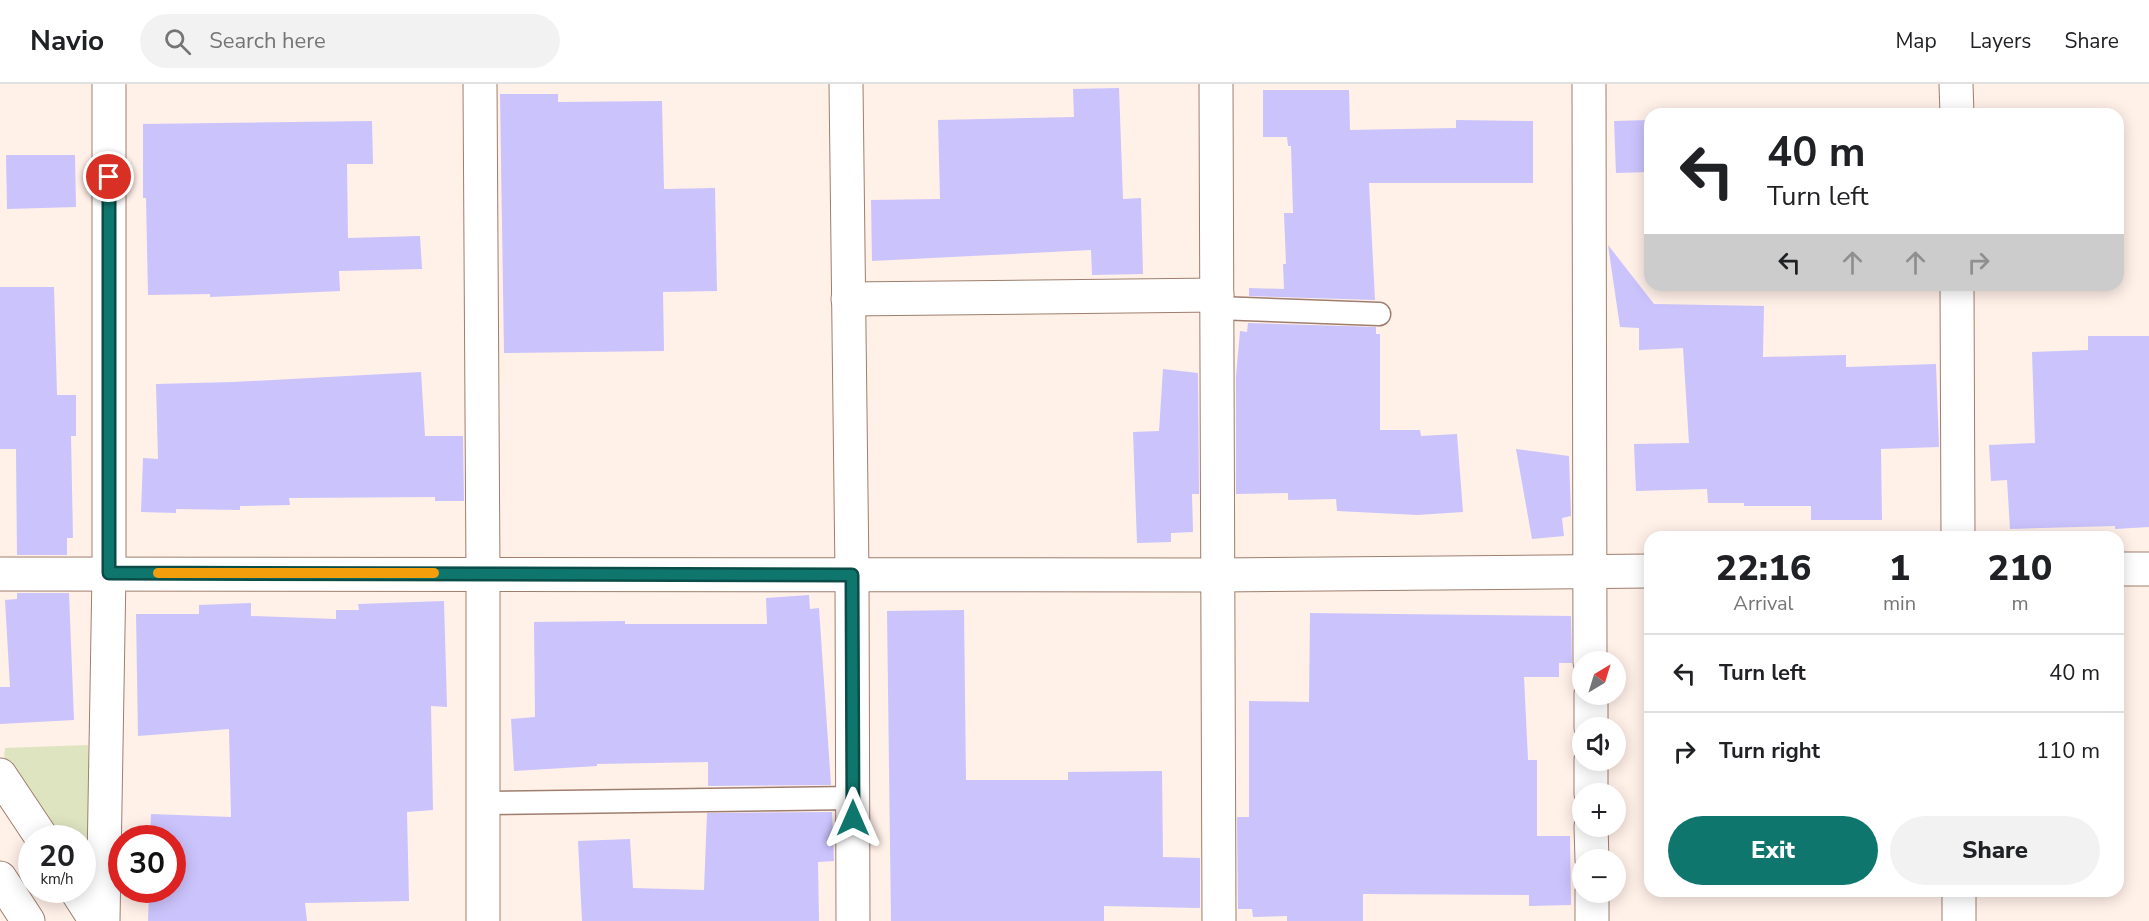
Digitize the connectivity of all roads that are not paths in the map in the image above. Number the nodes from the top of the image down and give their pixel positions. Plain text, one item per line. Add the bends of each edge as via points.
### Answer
1 (109, 84) edge
2 (480, 84) edge
3 (846, 84) edge
4 (1216, 84) edge
5 (1589, 84) edge
6 (1956, 84) edge
7 (1957, 108) edge
8 (1957, 291) edge
9 (848, 299) junction
10 (1217, 302) junction
11 (1379, 314) dead end
12 (1958, 531) edge
13 (2124, 569) edge
14 (2149, 569) edge
15 (1590, 572) junction
16 (1644, 572) edge
17 (109, 573) junction
18 (483, 573) junction
19 (0, 574) edge
20 (852, 575) junction
21 (1218, 575) junction
22 (1590, 651) edge
23 (0, 775) edge
24 (853, 798) junction
25 (483, 803) junction
26 (33, 825) edge
27 (0, 878) edge
28 (1959, 897) edge
29 (84, 903) edge
30 (1592, 903) edge
31 (28, 921) edge
32 (96, 921) edge
33 (103, 921) edge
34 (483, 921) edge
35 (853, 921) edge
36 (1220, 921) edge
37 (1592, 921) edge
38 (1959, 921) edge

1 - 17 street
2 - 18 street
3 - 9 street
4 - 10 street
5 - 15 street
6 - 7 street
8 - 12 street
9 - 10 street
9 - 20 street
10 - 11 lane
10 - 21 street
13 - 14 street
15 - 16 street
15 - 21 street
15 - 22 street
17 - 18 street
17 - 19 street
17 - 33 street
18 - 20 street
18 - 25 street
20 - 21 street
20 - 24 street
21 - 36 street
23 - 26 street
24 - 25 lane
24 - 35 street
25 - 34 street
27 - 31 street
28 - 38 street
29 - 32 street
30 - 37 street

